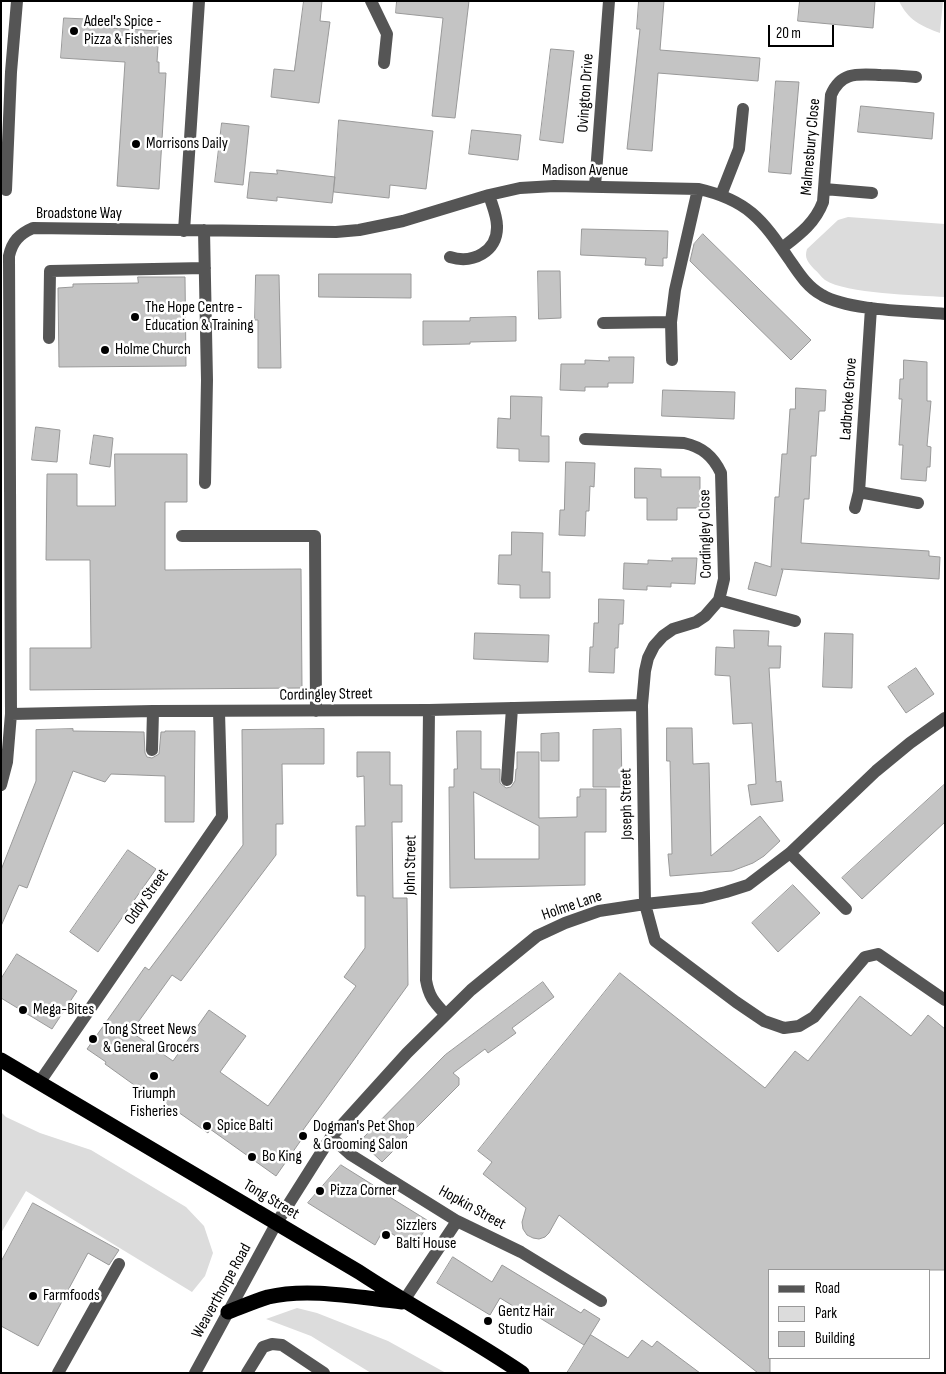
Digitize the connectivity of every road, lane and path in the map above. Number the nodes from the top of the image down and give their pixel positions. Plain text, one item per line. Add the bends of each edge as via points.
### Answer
1 (17, 1) edge
2 (199, 1) edge
3 (371, 1) edge
4 (609, 1) edge
5 (384, 63) dead end
6 (916, 77) dead end
7 (743, 109) dead end
8 (595, 186) junction
9 (698, 189) junction
10 (824, 189) junction
11 (6, 190) dead end
12 (872, 193) dead end
13 (489, 195) junction
14 (721, 195) junction
15 (184, 230) junction
16 (204, 230) junction
17 (782, 248) junction
18 (450, 257) dead end
19 (205, 268) junction
20 (871, 308) junction
21 (945, 314) edge
22 (671, 322) junction
23 (603, 323) dead end
24 (49, 338) dead end
25 (672, 360) dead end
26 (585, 439) dead end
27 (206, 483) dead end
28 (858, 492) junction
29 (918, 503) dead end
30 (855, 508) dead end
31 (182, 536) dead end
32 (719, 600) junction
33 (795, 621) dead end
34 (642, 704) junction
35 (512, 708) junction
36 (430, 710) junction
37 (153, 711) junction
38 (316, 711) junction
39 (220, 712) junction
40 (10, 714) junction
41 (943, 722) edge
42 (152, 750) dead end
43 (4, 761) edge
44 (507, 780) dead end
45 (1, 785) edge
46 (790, 853) junction
47 (645, 904) junction
48 (846, 909) dead end
49 (945, 1000) edge
50 (445, 1014) junction
51 (1, 1060) edge
52 (39, 1083) junction
53 (331, 1137) junction
54 (458, 1220) junction
55 (276, 1224) junction
56 (119, 1264) dead end
57 (403, 1302) junction
58 (601, 1302) dead end
59 (228, 1312) junction
60 (58, 1373) edge
61 (195, 1373) edge
62 (247, 1373) edge
63 (324, 1373) edge
64 (522, 1373) edge

1 - 11 street
2 - 15 street
3 - 5 street via 387,34
4 - 8 street, Ovington Drive
6 - 10 street, Malmesbury Close via 859,74 839,82 831,95
7 - 14 street via 739,149
8 - 9 street, Madison Avenue
8 - 13 street, Madison Avenue via 537,186
9 - 14 street, Madison Avenue
9 - 22 street via 676,282
10 - 12 street
10 - 17 street, Malmesbury Close via 818,215 807,229
13 - 16 street, Madison Avenue via 403,221 359,230
13 - 18 street via 497,226 493,242 475,258
14 - 17 street, Madison Avenue via 760,219
15 - 16 street, Madison Avenue
15 - 40 street, Broadstone Way via 33,228 19,236 11,248
16 - 19 street
17 - 20 street, Madison Avenue via 807,284 821,295 837,302
19 - 24 street via 50,271
19 - 27 street
20 - 21 street, Madison Avenue
20 - 28 street, Ladbroke Grove
22 - 23 street
22 - 25 street
26 - 32 street, Cordingley Close via 684,443 702,449 717,464 721,473 724,579
28 - 29 street
28 - 30 street, Ladbroke Grove
31 - 38 street via 315,536
32 - 33 street
32 - 34 street, Cordingley Close via 705,616 662,636 654,646 645,671
34 - 35 street, Cordingley Street
34 - 47 street, Joseph Street
35 - 36 street, Cordingley Street
35 - 44 street
36 - 38 street, Cordingley Street
36 - 50 street, John Street via 426,980 433,1001
37 - 39 street, Cordingley Street
37 - 40 street, Cordingley Street
37 - 42 street
38 - 39 street, Cordingley Street
39 - 52 street, Oddy Street via 222,817
40 - 43 street, Broadstone Way
41 - 46 street, Holme Lane via 910,743 876,771
43 - 45 street, Broadstone Way
46 - 47 street, Holme Lane via 748,885 702,898
46 - 48 street
47 - 49 street, Joseph Street via 655,940 736,1002 764,1021 784,1028 799,1026 814,1017 865,957 878,954
47 - 50 street, Holme Lane via 598,912 537,936
50 - 53 street, Holme Lane
51 - 52 highway, Tong Street
52 - 55 highway, Tong Street
53 - 54 street, Hopkin Street via 351,1155
53 - 55 street, Holme Lane
54 - 57 street
54 - 58 street, Hopkin Street via 521,1252
55 - 57 highway, Tong Street via 359,1272
55 - 59 street, Weaverthorpe Road
56 - 60 street
57 - 59 highway via 295,1294 269,1297
57 - 64 highway, Tong Street
59 - 61 street, Weaverthorpe Road
62 - 63 street via 260,1350 277,1344

